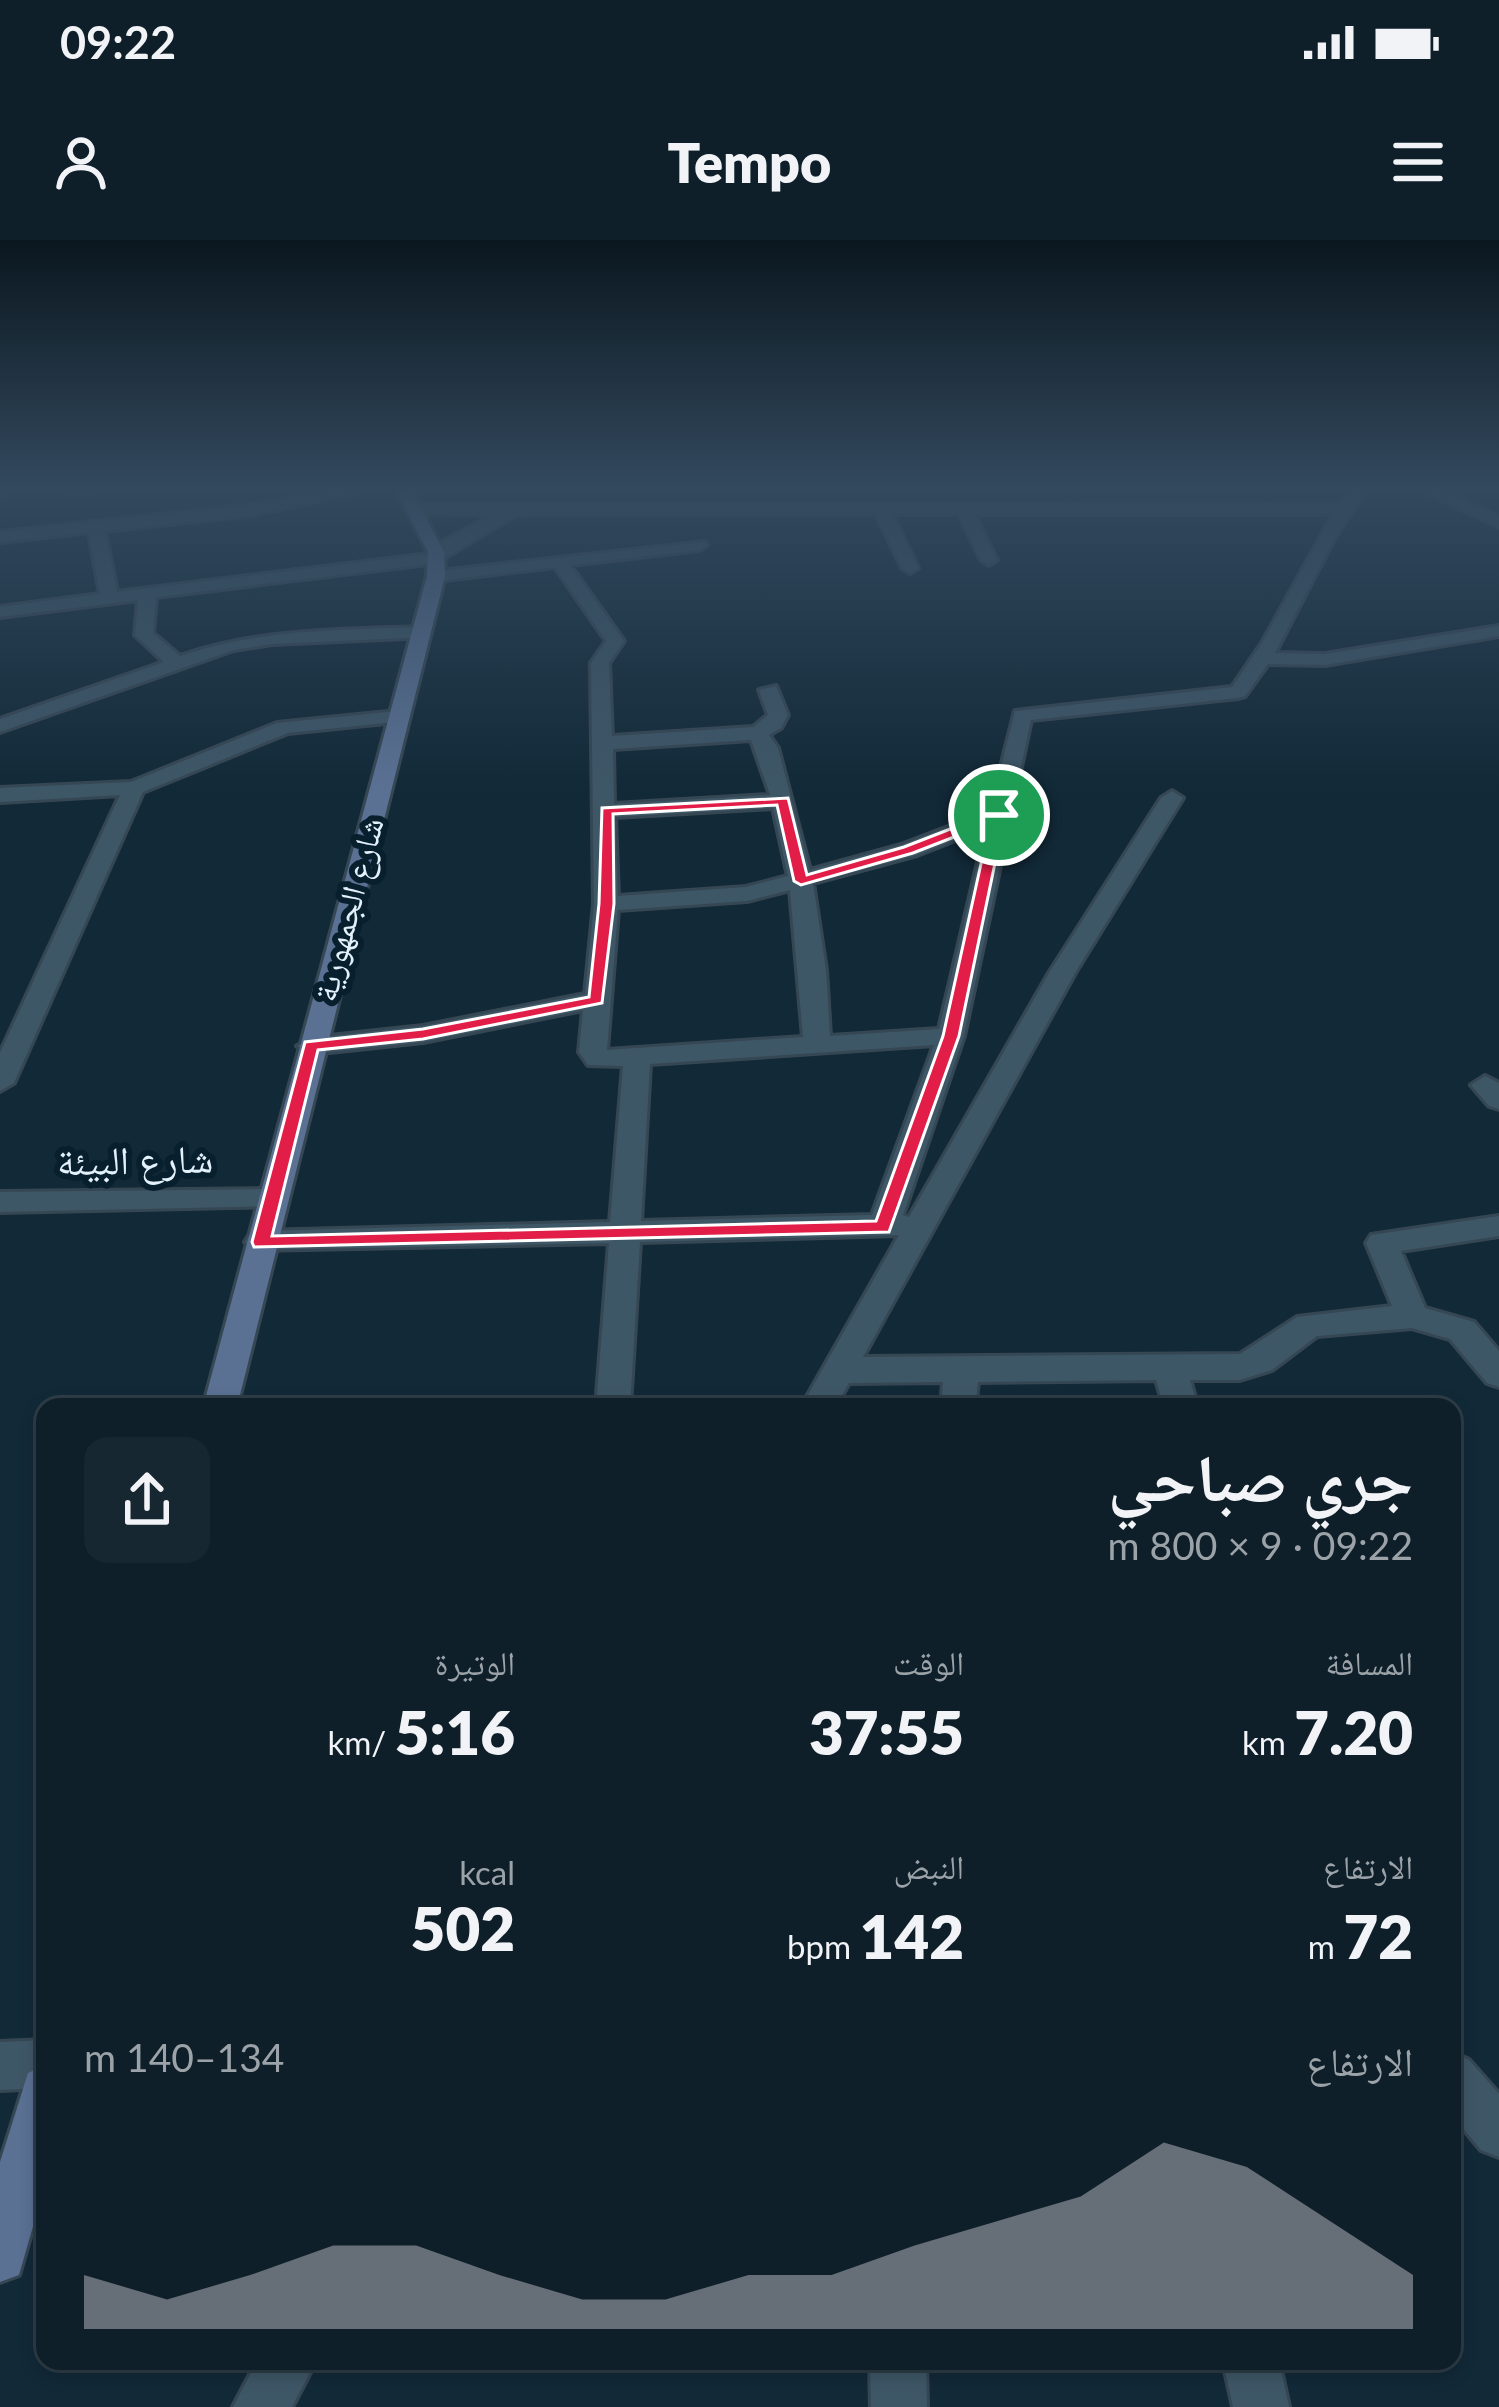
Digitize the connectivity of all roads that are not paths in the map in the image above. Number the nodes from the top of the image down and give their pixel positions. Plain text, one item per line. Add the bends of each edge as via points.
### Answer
1 (108, 588) edge
2 (192, 588) edge
3 (430, 588) edge
4 (578, 588) edge
5 (1298, 588) edge
6 (147, 596) junction
7 (110, 600) junction
8 (0, 612) edge
9 (1499, 631) edge
10 (421, 633) junction
11 (1266, 658) junction
12 (177, 663) junction
13 (769, 690) dead end
14 (398, 717) junction
15 (0, 726) edge
16 (757, 733) junction
17 (603, 742) junction
18 (134, 788) junction
19 (0, 796) edge
20 (1172, 798) dead end
21 (783, 801) junction
22 (607, 811) junction
23 (999, 815) junction
24 (801, 881) junction
25 (607, 904) junction
26 (596, 1000) junction
27 (951, 1036) junction
28 (311, 1046) junction
29 (817, 1046) junction
30 (637, 1060) junction
31 (0, 1083) edge
32 (0, 1202) edge
33 (266, 1220) junction
34 (922, 1221) junction
35 (0, 1222) edge
36 (1499, 1226) edge
37 (883, 1227) junction
38 (623, 1234) junction
39 (1412, 1316) junction
40 (1168, 1365) junction
41 (962, 1368) junction
42 (838, 1370) junction
43 (1499, 1374) edge
44 (222, 1398) edge
45 (614, 1398) edge
46 (823, 1398) edge
47 (959, 1398) edge
48 (1178, 1398) edge
49 (36, 2064) edge
50 (0, 2066) edge
51 (1461, 2088) edge
52 (36, 2123) edge
53 (1499, 2132) edge
54 (0, 2256) edge
55 (283, 2370) edge
56 (898, 2370) edge
57 (1253, 2370) edge
58 (261, 2407) edge
59 (899, 2407) edge
60 (1261, 2407) edge

1 - 7 street
2 - 6 street
3 - 10 main road, شارع الجمهورية
4 - 17 street via 615,641 600,663
5 - 11 street
6 - 7 street
6 - 12 street via 146,639
7 - 8 street
9 - 11 street via 1387,652
10 - 12 street via 251,640
10 - 14 main road, شارع الجمهورية
11 - 23 street via 1235,694 1025,712
12 - 15 street
13 - 16 street via 778,715
14 - 18 street via 284,728
14 - 28 main road, شارع الجمهورية
16 - 17 street
16 - 21 street
17 - 22 street
18 - 19 street
18 - 31 street
20 - 34 street
21 - 22 street
21 - 24 street
22 - 25 street
23 - 24 street
23 - 27 street
24 - 25 street via 747,894
24 - 29 street via 818,976
25 - 26 street
26 - 28 street
26 - 30 street via 593,1052
27 - 29 street
27 - 37 street
28 - 33 main road, شارع الجمهورية
29 - 30 street
30 - 38 street
32 - 33 street, شارع البيئة
33 - 35 street, شارع البيئة
33 - 38 street
33 - 44 main road, شارع الجمهورية
34 - 37 street
34 - 42 street
36 - 39 street via 1382,1244
37 - 38 street
38 - 45 street
39 - 40 street via 1309,1325 1251,1365
39 - 43 street via 1462,1330
40 - 41 street
40 - 48 street
41 - 42 street
41 - 47 street
42 - 46 street
49 - 50 street
51 - 53 street
52 - 54 main road
55 - 58 street
56 - 59 street
57 - 60 street

